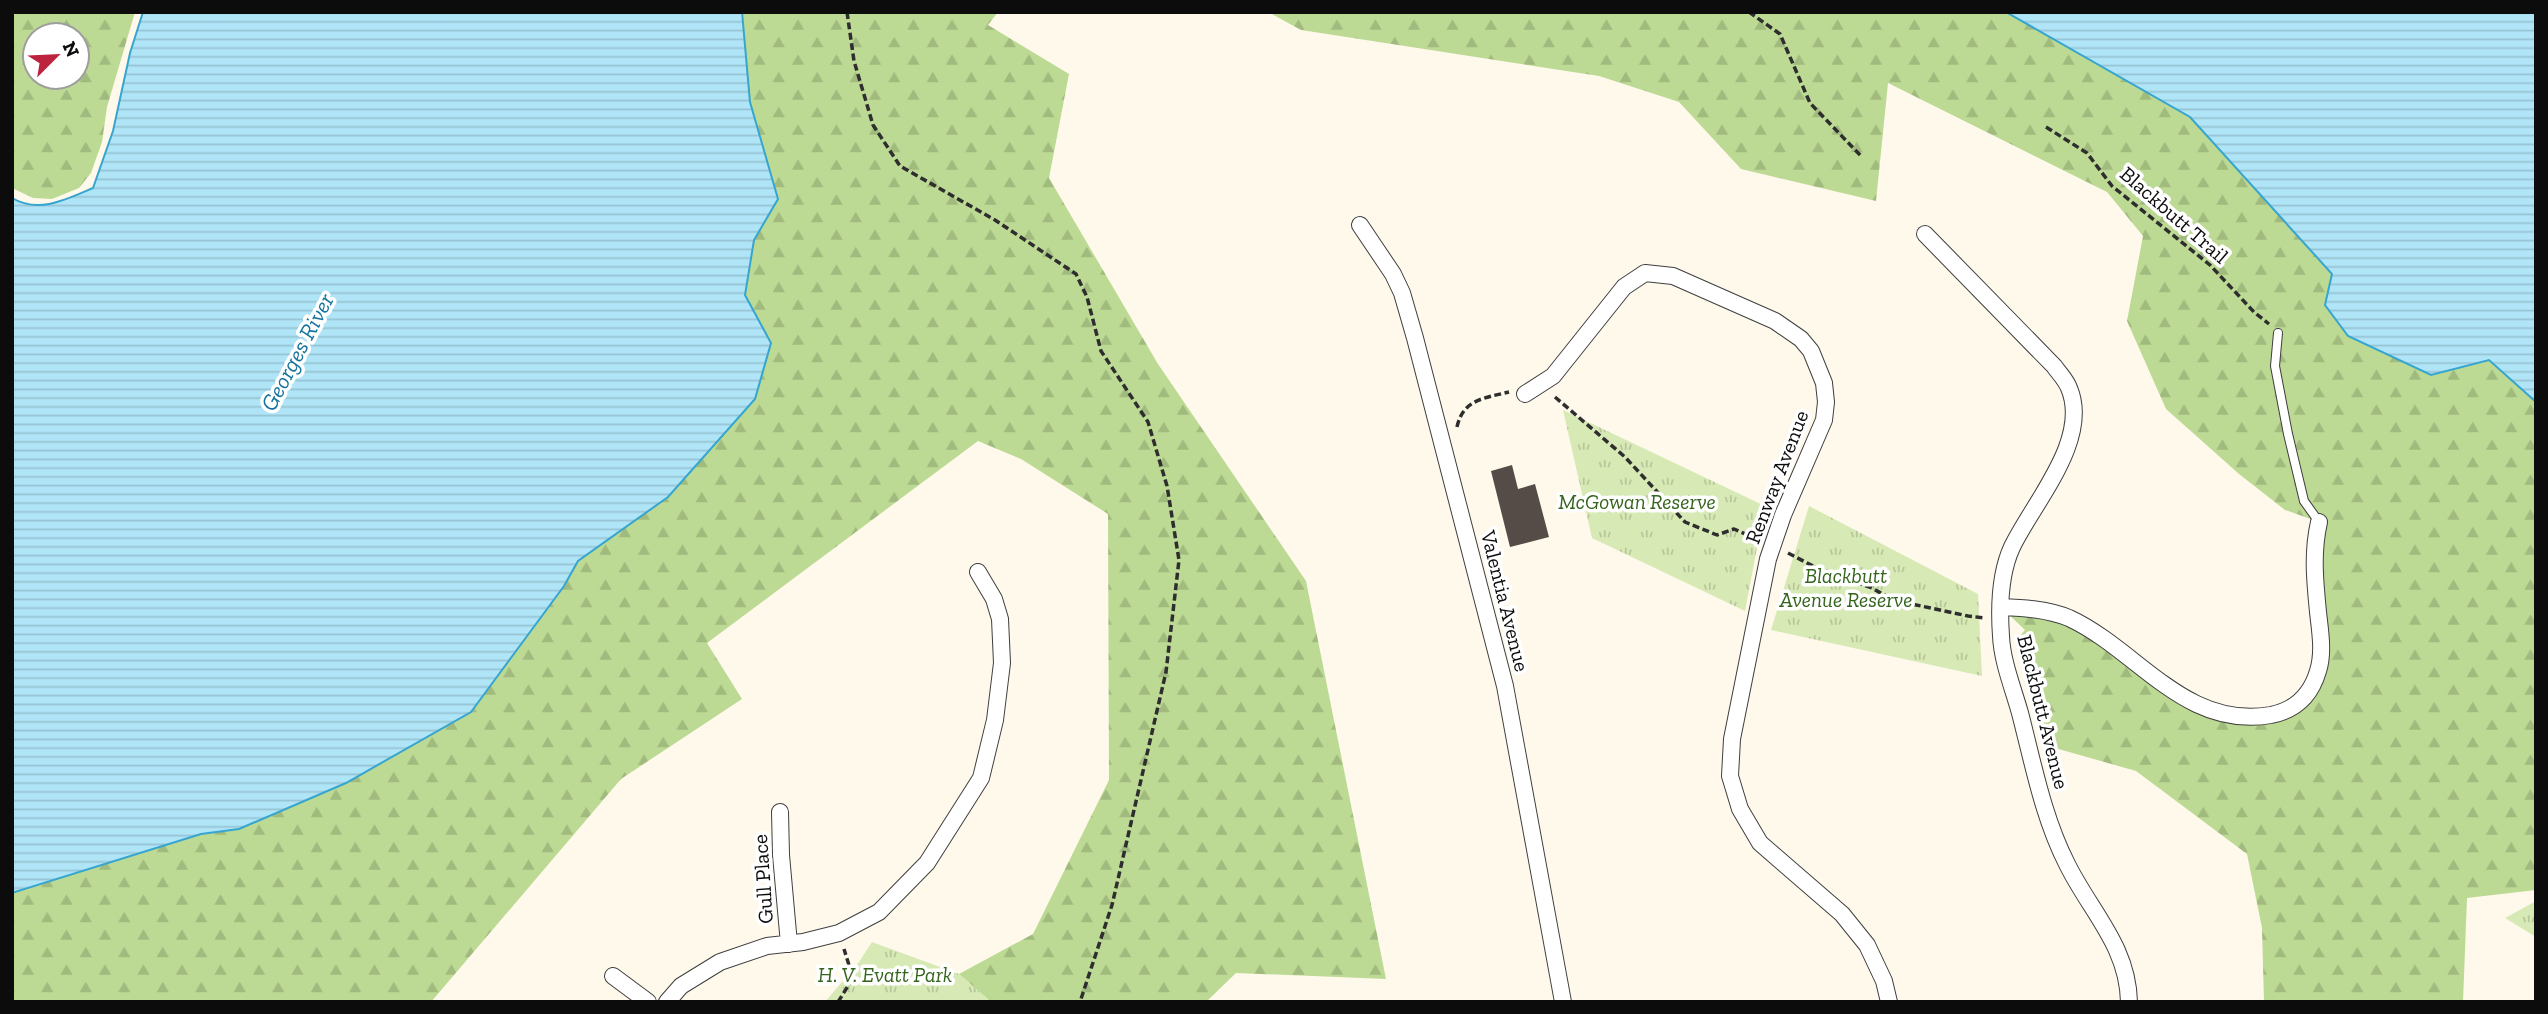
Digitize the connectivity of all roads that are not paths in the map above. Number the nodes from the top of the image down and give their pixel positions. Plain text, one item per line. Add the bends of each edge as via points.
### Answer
1 (1360, 225) dead end
2 (1925, 234) dead end
3 (2278, 332) road end
4 (1525, 394) road end
5 (2319, 522) joint
6 (978, 572) dead end
7 (2001, 614) junction
8 (780, 812) dead end
9 (789, 944) junction
10 (612, 976) dead end
11 (648, 1002) edge
12 (667, 1002) edge
13 (1563, 1002) edge
14 (1889, 1002) edge
15 (2129, 1002) edge

1 - 13 street, Valentia Avenue via 1402,293 1422,364 1505,687
2 - 7 street, Blackbutt Avenue via 2054,366 2073,401 2064,456 2013,546 2004,574
3 - 5 lane via 2275,366 2288,434 2304,501
4 - 14 street, Renway Avenue via 1553,376 1624,287 1645,274 1673,276 1788,328 1819,366 1826,402 1824,420 1783,515 1762,585 1730,759 1734,792 1749,827 1760,843 1855,928 1876,962
5 - 7 street via 2314,558 2321,635 2319,669 2307,695 2277,713 2230,715 2198,706 2070,619 2037,609
6 - 9 street via 1000,619 1002,663 981,778 927,863 879,912 839,933
7 - 15 street, Blackbutt Avenue via 2005,658 2051,828 2076,880 2112,935 2124,965
8 - 9 street, Gull Place
9 - 12 street via 767,946 720,962 681,986
10 - 11 street

